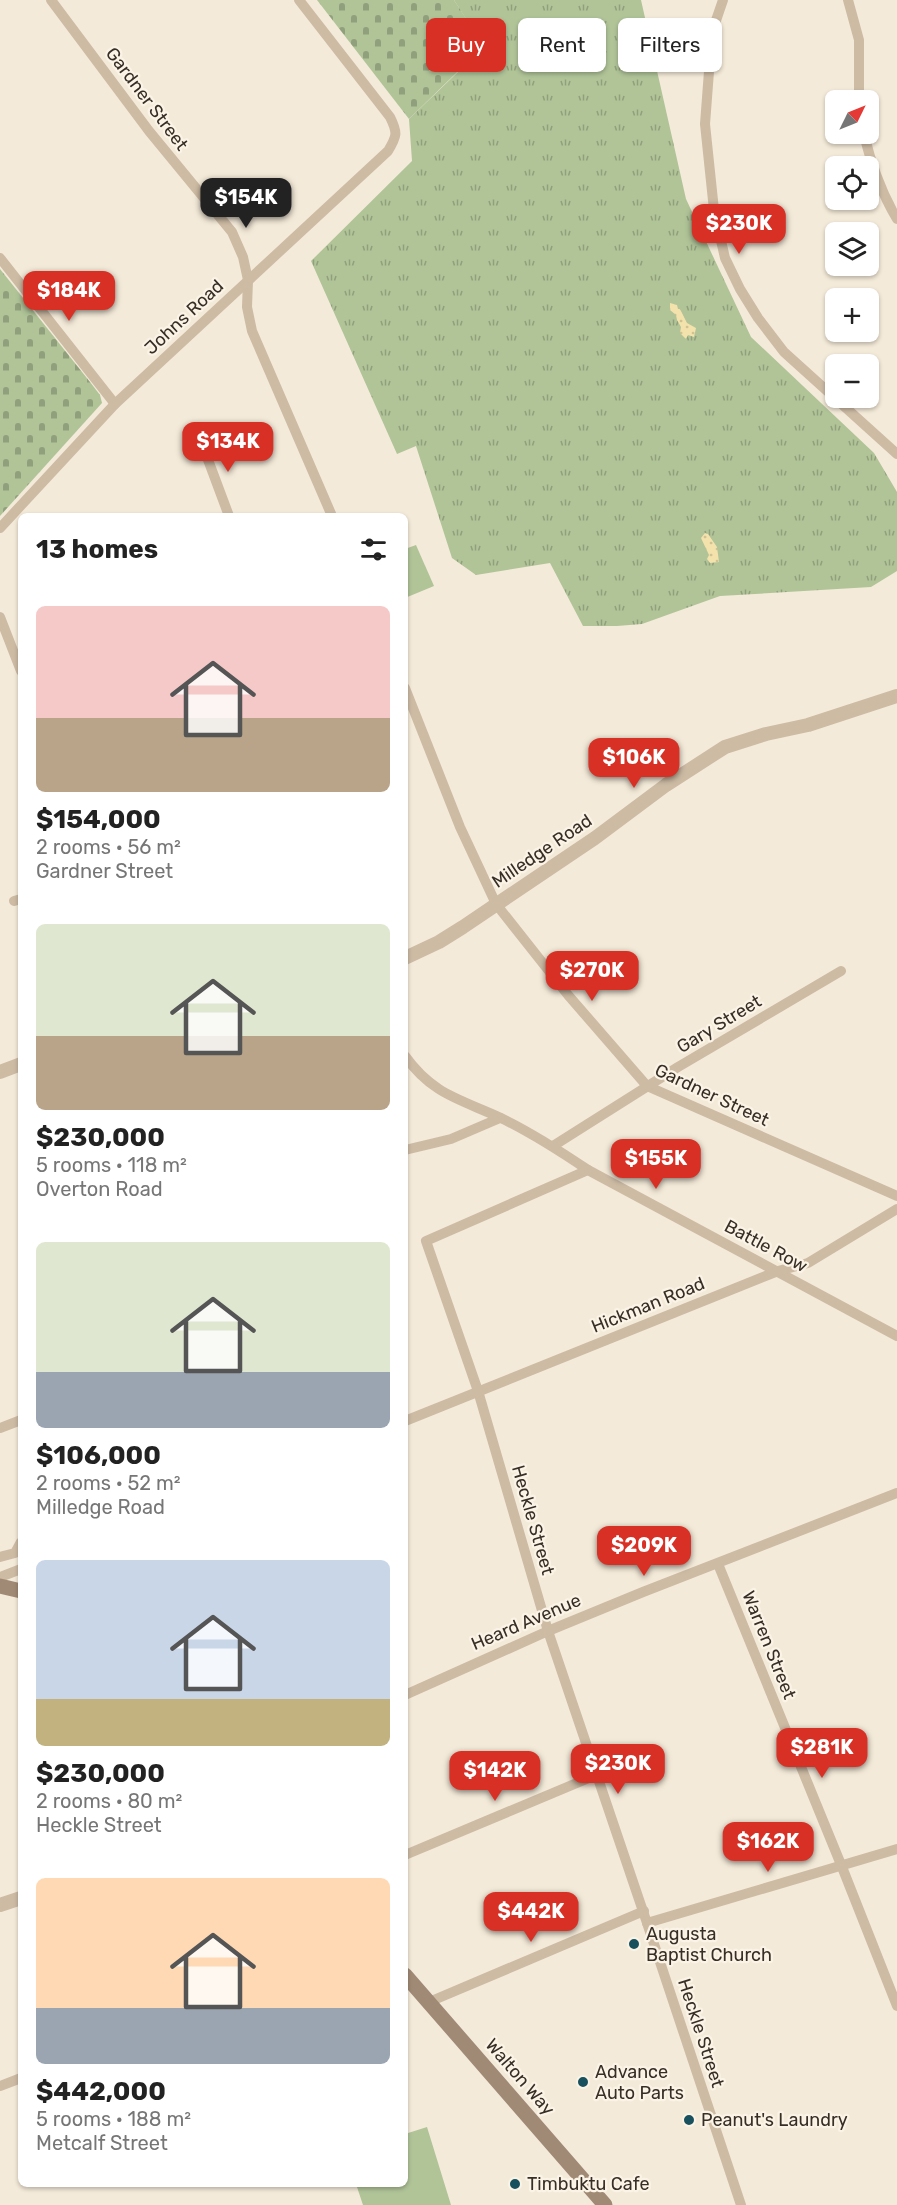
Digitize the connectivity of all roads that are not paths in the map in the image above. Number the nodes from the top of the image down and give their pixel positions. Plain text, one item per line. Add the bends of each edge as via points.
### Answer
1 (51, 0) edge
2 (299, 0) edge
3 (723, 0) edge
4 (848, 0) edge
5 (859, 90) edge
6 (866, 144) edge
7 (897, 219) edge
8 (0, 258) edge
9 (248, 280) junction
10 (115, 404) junction
11 (201, 441) dead end
12 (897, 454) edge
13 (228, 513) edge
14 (331, 513) edge
15 (0, 528) edge
16 (0, 617) edge
17 (18, 663) edge
18 (408, 696) edge
19 (897, 696) edge
20 (496, 904) junction
21 (408, 957) edge
22 (841, 971) dead end
23 (408, 1060) edge
24 (18, 1065) edge
25 (0, 1072) edge
26 (647, 1086) junction
27 (500, 1118) junction
28 (553, 1146) junction
29 (408, 1149) edge
30 (588, 1170) junction
31 (897, 1196) edge
32 (897, 1209) edge
33 (778, 1271) junction
34 (897, 1336) edge
35 (478, 1391) junction
36 (408, 1420) edge
37 (18, 1421) edge
38 (0, 1428) edge
39 (897, 1493) edge
40 (18, 1548) edge
41 (3, 1557) edge
42 (718, 1564) junction
43 (18, 1571) edge
44 (2, 1579) edge
45 (18, 1589) edge
46 (548, 1631) junction
47 (408, 1694) edge
48 (596, 1775) junction
49 (897, 1849) edge
50 (408, 1854) edge
51 (842, 1867) junction
52 (18, 1899) edge
53 (0, 1905) edge
54 (644, 1911) junction
55 (647, 1923) junction
56 (408, 1978) edge
57 (429, 2002) junction
58 (897, 2006) edge
59 (18, 2080) edge
60 (0, 2086) edge
61 (605, 2205) edge
62 (741, 2205) edge

1 - 9 street, Gardner Street via 149,131 232,232
2 - 9 street, Johns Road via 390,117 396,137 388,151
3 - 12 street via 712,32 705,124 714,210 725,258 746,298 784,352
4 - 5 street via 859,40
6 - 7 street via 883,196
8 - 10 street
9 - 10 street, Johns Road
9 - 14 street, Gardner Street via 247,307 252,331
10 - 15 street, Johns Road
11 - 13 street
16 - 17 street
18 - 20 street, Gardner Street via 456,817
19 - 20 street, Milledge Road via 725,747
20 - 21 street, Milledge Road via 439,942
20 - 26 street, Gardner Street
22 - 26 street, Gary Street
23 - 27 street, Battle Row via 416,1072 445,1094
24 - 25 street
26 - 28 street, Gary Street
26 - 31 street, Gardner Street
27 - 28 street, Battle Row
27 - 29 street via 451,1138
28 - 30 street, Battle Row
30 - 33 street, Battle Row
30 - 35 street via 426,1241
32 - 33 street, Hickman Road via 808,1263
33 - 34 street, Battle Row
33 - 35 street, Hickman Road
35 - 36 street, Hickman Road
35 - 46 street, Heckle Street
37 - 38 street
39 - 42 street, Heard Avenue
40 - 41 street via 15,1553
41 - 44 street
42 - 46 street, Heard Avenue
42 - 51 street, Warren Street
43 - 44 street
44 - 45 main road
46 - 47 street, Heard Avenue
46 - 48 street, Heckle Street
48 - 50 street
48 - 54 street, Heckle Street
49 - 51 street
51 - 55 street
51 - 58 street, Warren Street
52 - 53 street
54 - 55 street, Heckle Street
54 - 57 street
55 - 62 street, Heckle Street
56 - 57 main road, Walton Way
57 - 61 main road, Walton Way
59 - 60 street

